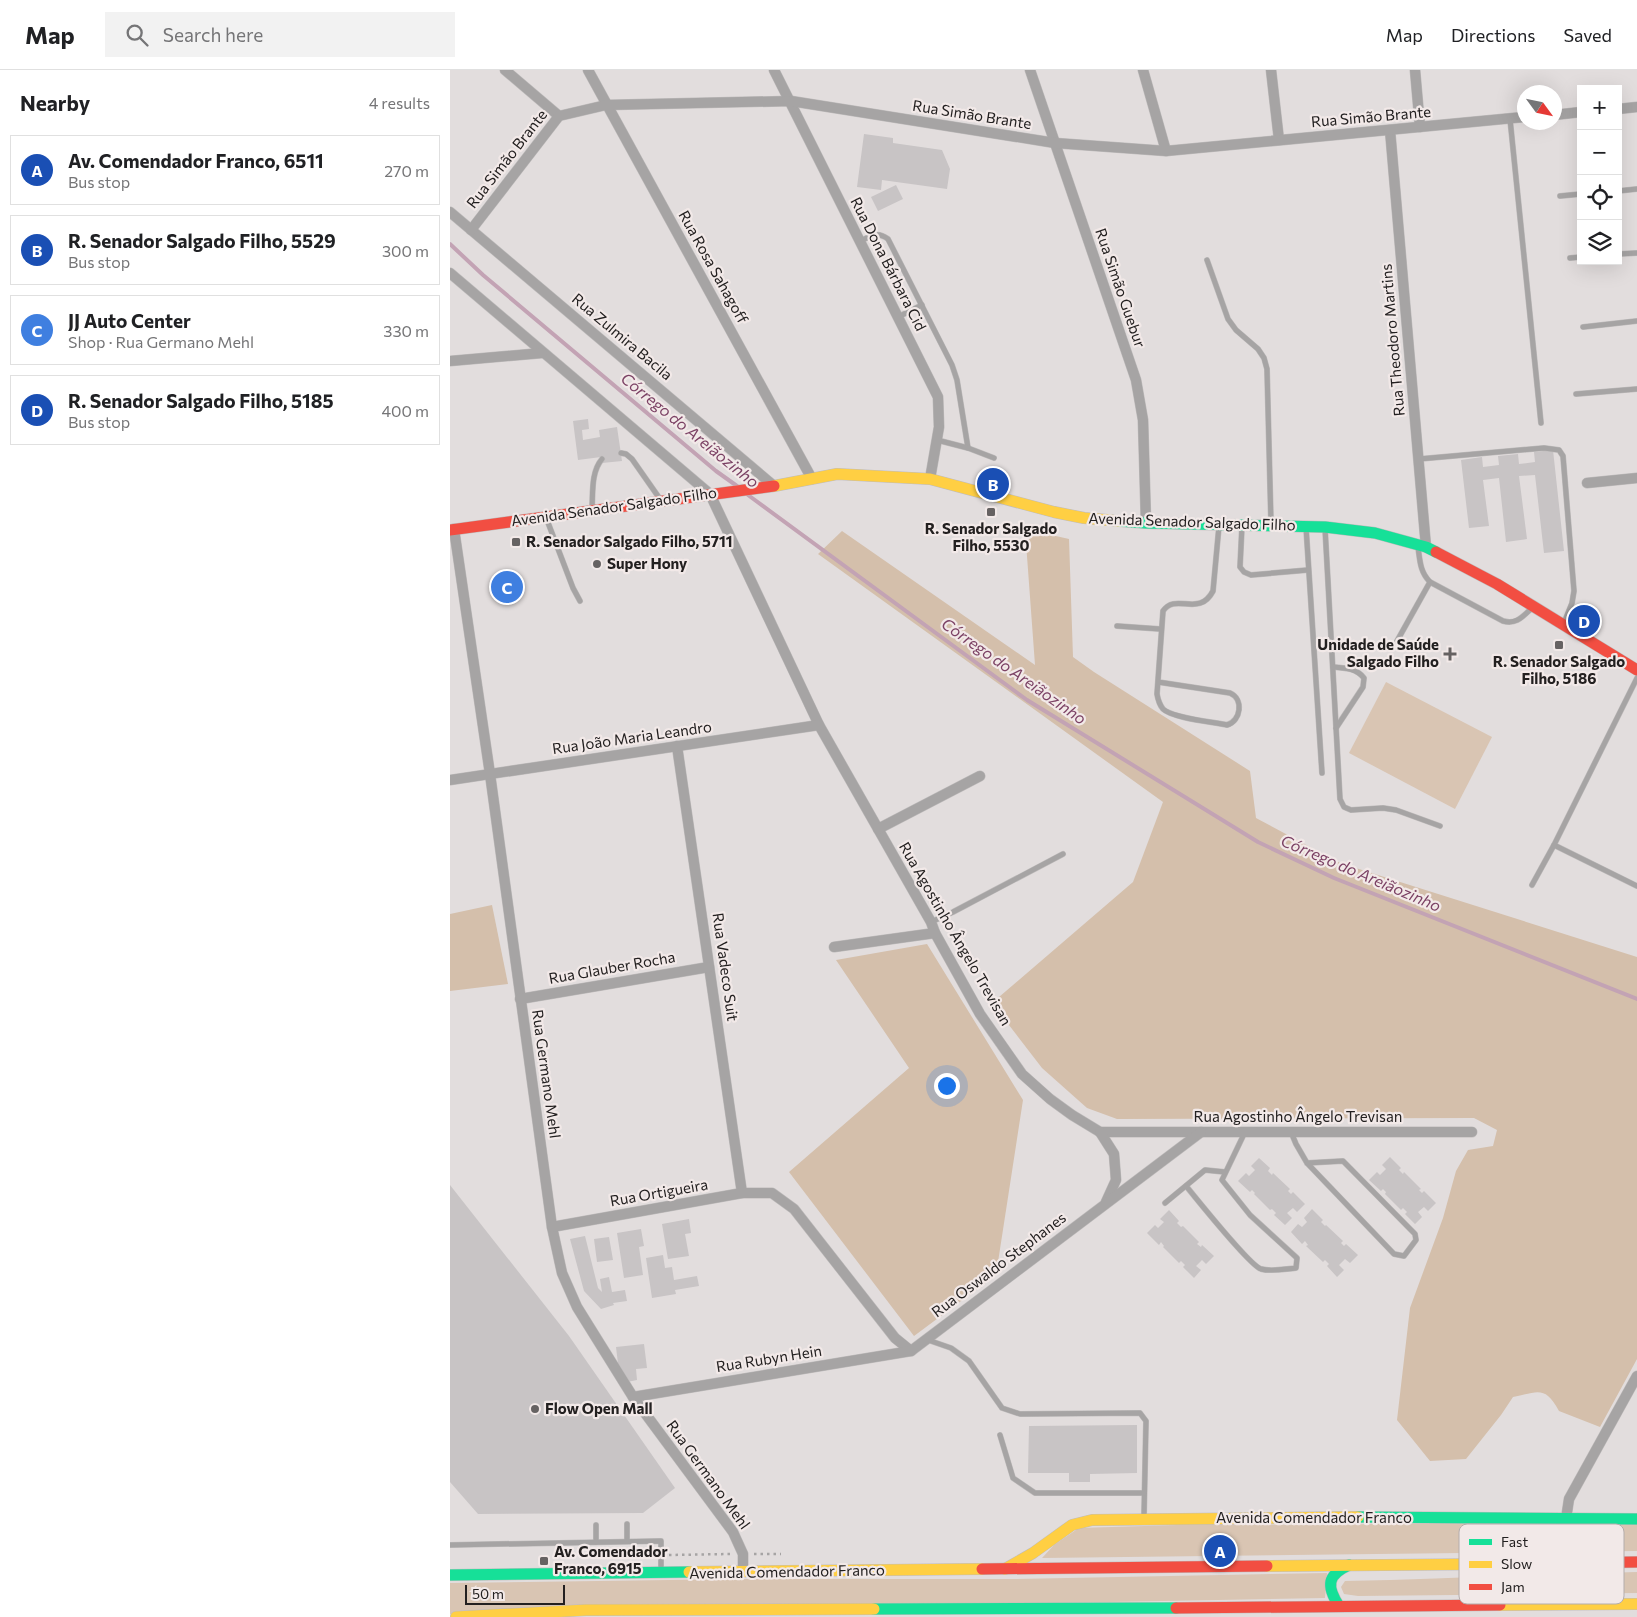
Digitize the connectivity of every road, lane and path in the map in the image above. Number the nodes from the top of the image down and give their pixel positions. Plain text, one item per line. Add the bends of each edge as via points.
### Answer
1 (505, 70) edge
2 (588, 70) edge
3 (774, 70) edge
4 (1030, 70) edge
5 (1143, 70) edge
6 (1271, 70) edge
7 (1415, 70) edge
8 (791, 102) junction
9 (606, 105) junction
10 (1637, 107) edge
11 (1622, 109) edge
12 (1577, 112) edge
13 (1562, 114) edge
14 (559, 116) junction
15 (1517, 118) edge
16 (1510, 119) junction
17 (1420, 127) junction
18 (1390, 130) junction
19 (1278, 140) junction
20 (1055, 143) junction
21 (1166, 152) junction
22 (1637, 189) edge
23 (1622, 191) edge
24 (1577, 194) edge
25 (1560, 196) dead end
26 (450, 212) edge
27 (471, 230) junction
28 (860, 241) junction
29 (1637, 252) edge
30 (1622, 254) edge
31 (1570, 258) dead end
32 (1577, 258) edge
33 (1207, 260) dead end
34 (450, 273) edge
35 (922, 305) junction
36 (898, 317) junction
37 (1637, 322) edge
38 (1583, 327) dead end
39 (542, 353) junction
40 (450, 361) edge
41 (1637, 389) edge
42 (1576, 394) dead end
43 (1541, 423) dead end
44 (937, 439) junction
45 (968, 448) junction
46 (621, 453) dead end
47 (994, 458) dead end
48 (602, 459) dead end
49 (1418, 459) junction
50 (1637, 478) edge
51 (812, 479) junction
52 (930, 479) junction
53 (1587, 483) dead end
54 (774, 486) junction
55 (710, 494) junction
56 (662, 501) junction
57 (592, 511) junction
58 (545, 517) junction
59 (1146, 523) junction
60 (1220, 525) junction
61 (1242, 525) junction
62 (1271, 526) junction
63 (1306, 527) junction
64 (1326, 528) junction
65 (452, 530) edge
66 (1422, 546) junction
67 (1308, 570) junction
68 (1430, 582) junction
69 (580, 601) dead end
70 (1534, 607) junction
71 (1564, 625) junction
72 (1117, 626) dead end
73 (1160, 629) junction
74 (1397, 641) dead end
75 (1333, 667) junction
76 (1637, 670) edge
77 (1637, 678) edge
78 (1158, 682) junction
79 (819, 725) junction
80 (1336, 728) junction
81 (677, 746) junction
82 (1322, 773) dead end
83 (490, 774) junction
84 (980, 776) dead end
85 (450, 780) edge
86 (1440, 826) dead end
87 (878, 829) junction
88 (1554, 845) junction
89 (1063, 854) dead end
90 (1532, 885) dead end
91 (1637, 886) edge
92 (931, 922) junction
93 (935, 933) junction
94 (834, 947) dead end
95 (709, 967) junction
96 (520, 999) junction
97 (1100, 1132) junction
98 (1201, 1132) junction
99 (1245, 1132) junction
100 (1291, 1132) junction
101 (1472, 1132) dead end
102 (1307, 1163) junction
103 (1225, 1172) junction
104 (1186, 1186) junction
105 (742, 1193) junction
106 (1106, 1203) junction
107 (1165, 1203) dead end
108 (552, 1227) junction
109 (927, 1339) junction
110 (911, 1351) junction
111 (1637, 1376) edge
112 (632, 1397) junction
113 (1000, 1435) dead end
114 (1144, 1494) junction
115 (1220, 1518) junction
116 (1566, 1519) junction
117 (1637, 1519) edge
118 (1144, 1520) junction
119 (628, 1524) dead end
120 (596, 1525) dead end
121 (627, 1541) junction
122 (596, 1542) junction
123 (450, 1545) edge
124 (1220, 1551) dead end
125 (1624, 1562) edge
126 (1637, 1562) edge
127 (1459, 1564) edge
128 (1349, 1566) junction
129 (1005, 1569) junction
130 (744, 1572) junction
131 (660, 1573) junction
132 (450, 1575) edge
133 (1637, 1604) edge
134 (1340, 1606) junction
135 (456, 1617) edge
136 (465, 1617) edge

1 - 14 street
2 - 9 street, Rua Rosa Sahagoff
3 - 8 street, Rua Dona Bárbara Cid
4 - 20 street, Rua Simão Guebur
5 - 21 street
6 - 19 street
7 - 17 street
8 - 9 street, Rua Simão Brante
8 - 20 street, Rua Simão Brante
8 - 28 street, Rua Dona Bárbara Cid
9 - 14 street, Rua Simão Brante
9 - 51 street, Rua Rosa Sahagoff
10 - 11 street
12 - 13 street
14 - 27 street, Rua Simão Brante
15 - 16 street, Rua Simão Brante
16 - 17 street, Rua Simão Brante
16 - 43 lane
17 - 18 street, Rua Simão Brante
18 - 19 street, Rua Simão Brante
18 - 49 street, Rua Theodoro Martins
19 - 21 street, Rua Simão Brante
20 - 21 street, Rua Simão Brante
20 - 59 street, Rua Simão Guebur via 1136,380 1143,420
22 - 23 lane
24 - 25 lane
26 - 27 street, Rua Zulmira Bacila
27 - 54 street, Rua Zulmira Bacila
28 - 35 lane via 876,234 888,239
28 - 36 street, Rua Dona Bárbara Cid
29 - 30 lane
31 - 32 lane
33 - 62 lane via 1228,319 1258,349 1267,369
34 - 39 street
35 - 36 lane
35 - 45 lane via 957,380
36 - 44 street, Rua Dona Bárbara Cid via 938,397
37 - 38 lane
39 - 40 street
39 - 55 street
41 - 42 lane
44 - 45 lane
44 - 52 street, Rua Dona Bárbara Cid
45 - 47 lane
46 - 56 lane via 632,458
48 - 57 lane via 594,471
49 - 66 street, Rua Theodoro Martins
49 - 71 lane via 1544,448 1559,450 1574,591
50 - 53 street
51 - 52 main road, Avenida Senador Salgado Filho via 837,474
51 - 54 main road, Avenida Senador Salgado Filho
52 - 59 main road, Avenida Senador Salgado Filho via 1054,512
54 - 55 main road, Avenida Senador Salgado Filho
55 - 56 main road, Avenida Senador Salgado Filho
55 - 79 street, Rua Agostinho Ângelo Trevisan
56 - 57 main road, Avenida Senador Salgado Filho
57 - 58 main road, Avenida Senador Salgado Filho
58 - 65 main road, Avenida Senador Salgado Filho
58 - 69 lane
59 - 60 main road, Avenida Senador Salgado Filho
60 - 61 main road, Avenida Senador Salgado Filho
60 - 73 lane via 1213,591 1209,600 1201,604 1166,606 1162,611
61 - 62 main road, Avenida Senador Salgado Filho
61 - 67 lane via 1240,567 1244,572
62 - 63 main road, Avenida Senador Salgado Filho
63 - 64 main road, Avenida Senador Salgado Filho
63 - 67 lane
64 - 66 main road, Avenida Senador Salgado Filho via 1375,533
64 - 75 lane
65 - 83 street, Rua Germano Mehl
66 - 68 lane via 1421,569
66 - 70 main road, Avenida Senador Salgado Filho via 1497,584
67 - 82 lane
68 - 70 lane via 1510,623 1518,621
68 - 74 lane
70 - 71 main road, Avenida Senador Salgado Filho
71 - 76 main road, Avenida Senador Salgado Filho
72 - 73 lane
73 - 78 lane
75 - 80 lane
75 - 80 lane via 1352,669 1364,678 1363,687
77 - 88 lane
78 - 78 lane via 1159,702 1164,710 1178,716 1227,725 1234,723 1238,716 1239,700 1230,693
79 - 81 street, Rua João Maria Leandro
79 - 87 street, Rua Agostinho Ângelo Trevisan
80 - 86 lane via 1340,799 1344,807 1350,810 1396,810
81 - 83 street, Rua João Maria Leandro
81 - 95 street, Rua Vadeco Suit
83 - 85 street, Rua João Maria Leandro
83 - 96 street, Rua Germano Mehl
84 - 87 street
87 - 92 street, Rua Agostinho Ângelo Trevisan
88 - 90 lane
88 - 91 lane
89 - 92 lane
92 - 93 street, Rua Agostinho Ângelo Trevisan
93 - 94 street
93 - 97 street, Rua Agostinho Ângelo Trevisan via 980,1014 1022,1074 1072,1116
95 - 96 street, Rua Glauber Rocha
95 - 105 street, Rua Vadeco Suit
96 - 108 street, Rua Germano Mehl
97 - 98 street, Rua Agostinho Ângelo Trevisan
97 - 106 street, Rua Oswaldo Stephanes via 1114,1154 1116,1180
98 - 99 street, Rua Agostinho Ângelo Trevisan
98 - 106 street, Rua Oswaldo Stephanes
99 - 100 street, Rua Agostinho Ângelo Trevisan
99 - 103 lane
100 - 101 street, Rua Agostinho Ângelo Trevisan
100 - 102 lane
102 - 102 lane via 1394,1254 1404,1256 1416,1240 1415,1234 1343,1161
103 - 104 lane via 1205,1170
103 - 104 lane via 1222,1180 1250,1215 1297,1258 1296,1268 1259,1268
104 - 107 lane
105 - 108 street, Rua Ortigueira
105 - 110 street, Rua Ortigueira via 772,1193 794,1209 895,1338
106 - 109 street, Rua Oswaldo Stephanes
108 - 112 street, Rua Germano Mehl via 562,1273 577,1307
109 - 110 street, Rua Oswaldo Stephanes
109 - 114 lane via 951,1348 969,1361 1002,1408 1020,1414 1140,1413 1146,1421
110 - 112 street, Rua Rubyn Hein
111 - 116 street via 1569,1499
112 - 130 street, Rua Germano Mehl via 733,1532 743,1554
113 - 114 lane via 1013,1478 1035,1493
114 - 118 lane
115 - 116 main road, Avenida Comendador Franco
115 - 118 main road, Avenida Comendador Franco
115 - 124 path
116 - 117 main road, Avenida Comendador Franco
118 - 129 main road, Avenida Comendador Franco via 1092,1520 1072,1525
119 - 121 lane
120 - 122 lane
121 - 122 lane
121 - 131 lane via 661,1541
122 - 123 lane
125 - 126 main road, Avenida Comendador Franco
127 - 128 main road, Avenida Comendador Franco
128 - 129 main road, Avenida Comendador Franco
128 - 134 main road via 1338,1570 1330,1585 1333,1598
129 - 130 main road, Avenida Comendador Franco
130 - 131 main road, Avenida Comendador Franco
131 - 132 main road, Avenida Comendador Franco
133 - 134 main road
134 - 136 main road via 586,1610
135 - 136 main road

